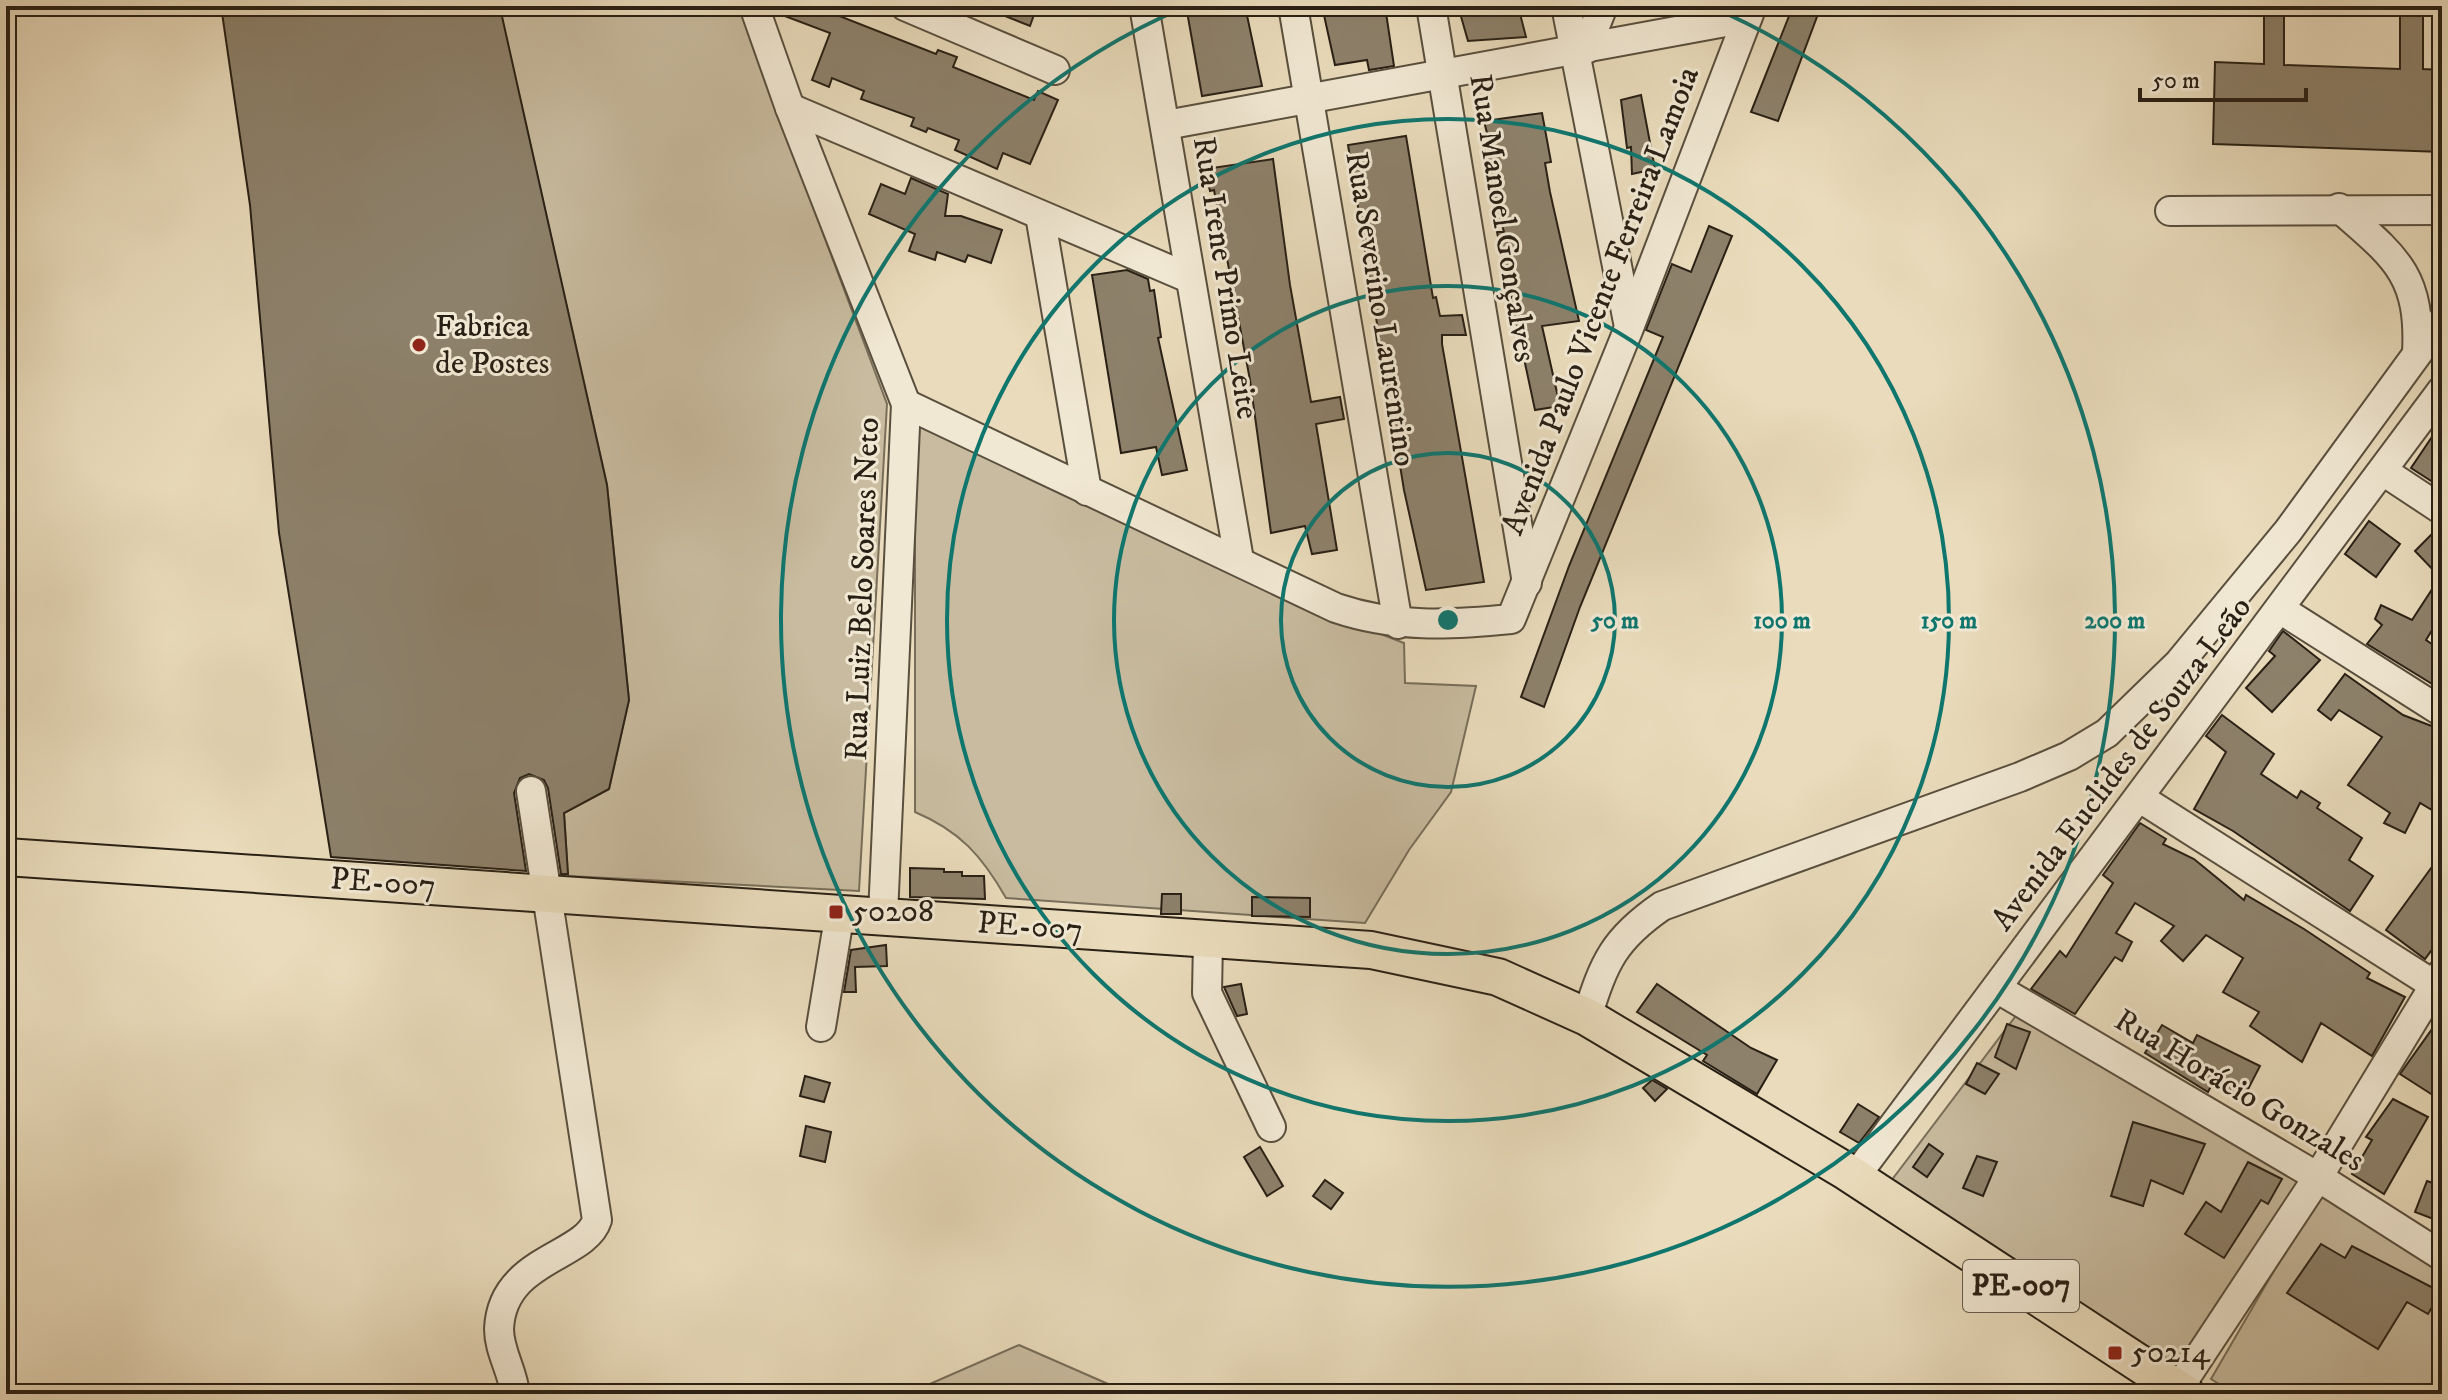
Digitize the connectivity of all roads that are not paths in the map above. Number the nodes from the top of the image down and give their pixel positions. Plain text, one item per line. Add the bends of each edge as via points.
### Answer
1 (754, 6) edge
2 (905, 6) edge
3 (1144, 6) edge
4 (1293, 6) edge
5 (1431, 6) edge
6 (1566, 6) edge
7 (1603, 6) edge
8 (1750, 12) edge
9 (1580, 50) junction
10 (1055, 70) dead end
11 (1444, 76) junction
12 (1311, 99) junction
13 (790, 108) junction
14 (1166, 125) junction
15 (2339, 208) junction
16 (2442, 210) edge
17 (2170, 211) dead end
18 (1040, 215) junction
19 (1189, 278) junction
20 (2442, 320) edge
21 (1629, 328) junction
22 (2417, 353) junction
23 (2442, 390) edge
24 (906, 404) junction
25 (2383, 471) junction
26 (1087, 491) junction
27 (2442, 510) edge
28 (1239, 560) junction
29 (1527, 584) junction
30 (2280, 609) junction
31 (1398, 624) junction
32 (2442, 712) edge
33 (531, 791) dead end
34 (2140, 798) junction
35 (6, 857) edge
36 (546, 895) junction
37 (840, 912) junction
38 (883, 915) junction
39 (1208, 941) junction
40 (2439, 983) edge
41 (1998, 989) junction
42 (1587, 1017) junction
43 (821, 1027) dead end
44 (1271, 1127) dead end
45 (1855, 1177) junction
46 (2318, 1177) junction
47 (2442, 1256) edge
48 (2182, 1392) edge
49 (515, 1394) edge

1 - 13 street, Rua Luiz Belo Soares Neto
2 - 10 street
3 - 14 street, Rua Irene Primo Leite
4 - 12 street, Rua Severino Laurentino
5 - 11 street, Rua Manoel Gonçalves
6 - 9 street
7 - 9 street
8 - 9 street
8 - 21 street, Avenida Paulo Vicente Ferreira Lamoia
9 - 11 street
9 - 21 street
11 - 12 street
11 - 29 street, Rua Manoel Gonçalves
12 - 14 street
12 - 31 street, Rua Severino Laurentino
13 - 18 street
13 - 24 street, Rua Luiz Belo Soares Neto
14 - 19 street, Rua Irene Primo Leite
15 - 16 street
15 - 17 street
15 - 22 street via 2393,258 2408,282 2419,314
18 - 19 street
18 - 26 street
19 - 28 street, Rua Irene Primo Leite
20 - 22 street
21 - 29 street, Avenida Paulo Vicente Ferreira Lamoia
22 - 42 street via 2288,531 2179,663 2107,733 2020,777 1662,906 1619,939 1604,964
23 - 25 street, Avenida Euclides de Souza Leão
24 - 26 street
24 - 38 street, Rua Luiz Belo Soares Neto
25 - 27 street
25 - 30 street, Avenida Euclides de Souza Leão
26 - 28 street
28 - 31 street via 1336,608
29 - 31 street, Avenida Paulo Vicente Ferreira Lamoia via 1511,619
30 - 32 street
30 - 34 street, Avenida Euclides de Souza Leão
33 - 36 street
34 - 40 street
34 - 41 street, Avenida Euclides de Souza Leão
35 - 36 main road, PE-007 / PE-007
36 - 37 main road, PE-007 / PE-007
36 - 49 street via 597,1220 585,1237 530,1271 503,1306 499,1344
37 - 38 main road, PE-007 / PE-007
37 - 43 street
38 - 39 main road, PE-007 / PE-007
39 - 42 main road, PE-007 / PE-007 via 1371,950 1443,963 1498,977
39 - 44 street via 1207,993
40 - 46 street
41 - 45 street, Avenida Euclides de Souza Leão
41 - 46 street, Rua Horácio Gonzales
42 - 45 main road, PE-007 / PE-007
45 - 48 main road, PE-007
46 - 47 street, Rua Horácio Gonzales
46 - 48 street

